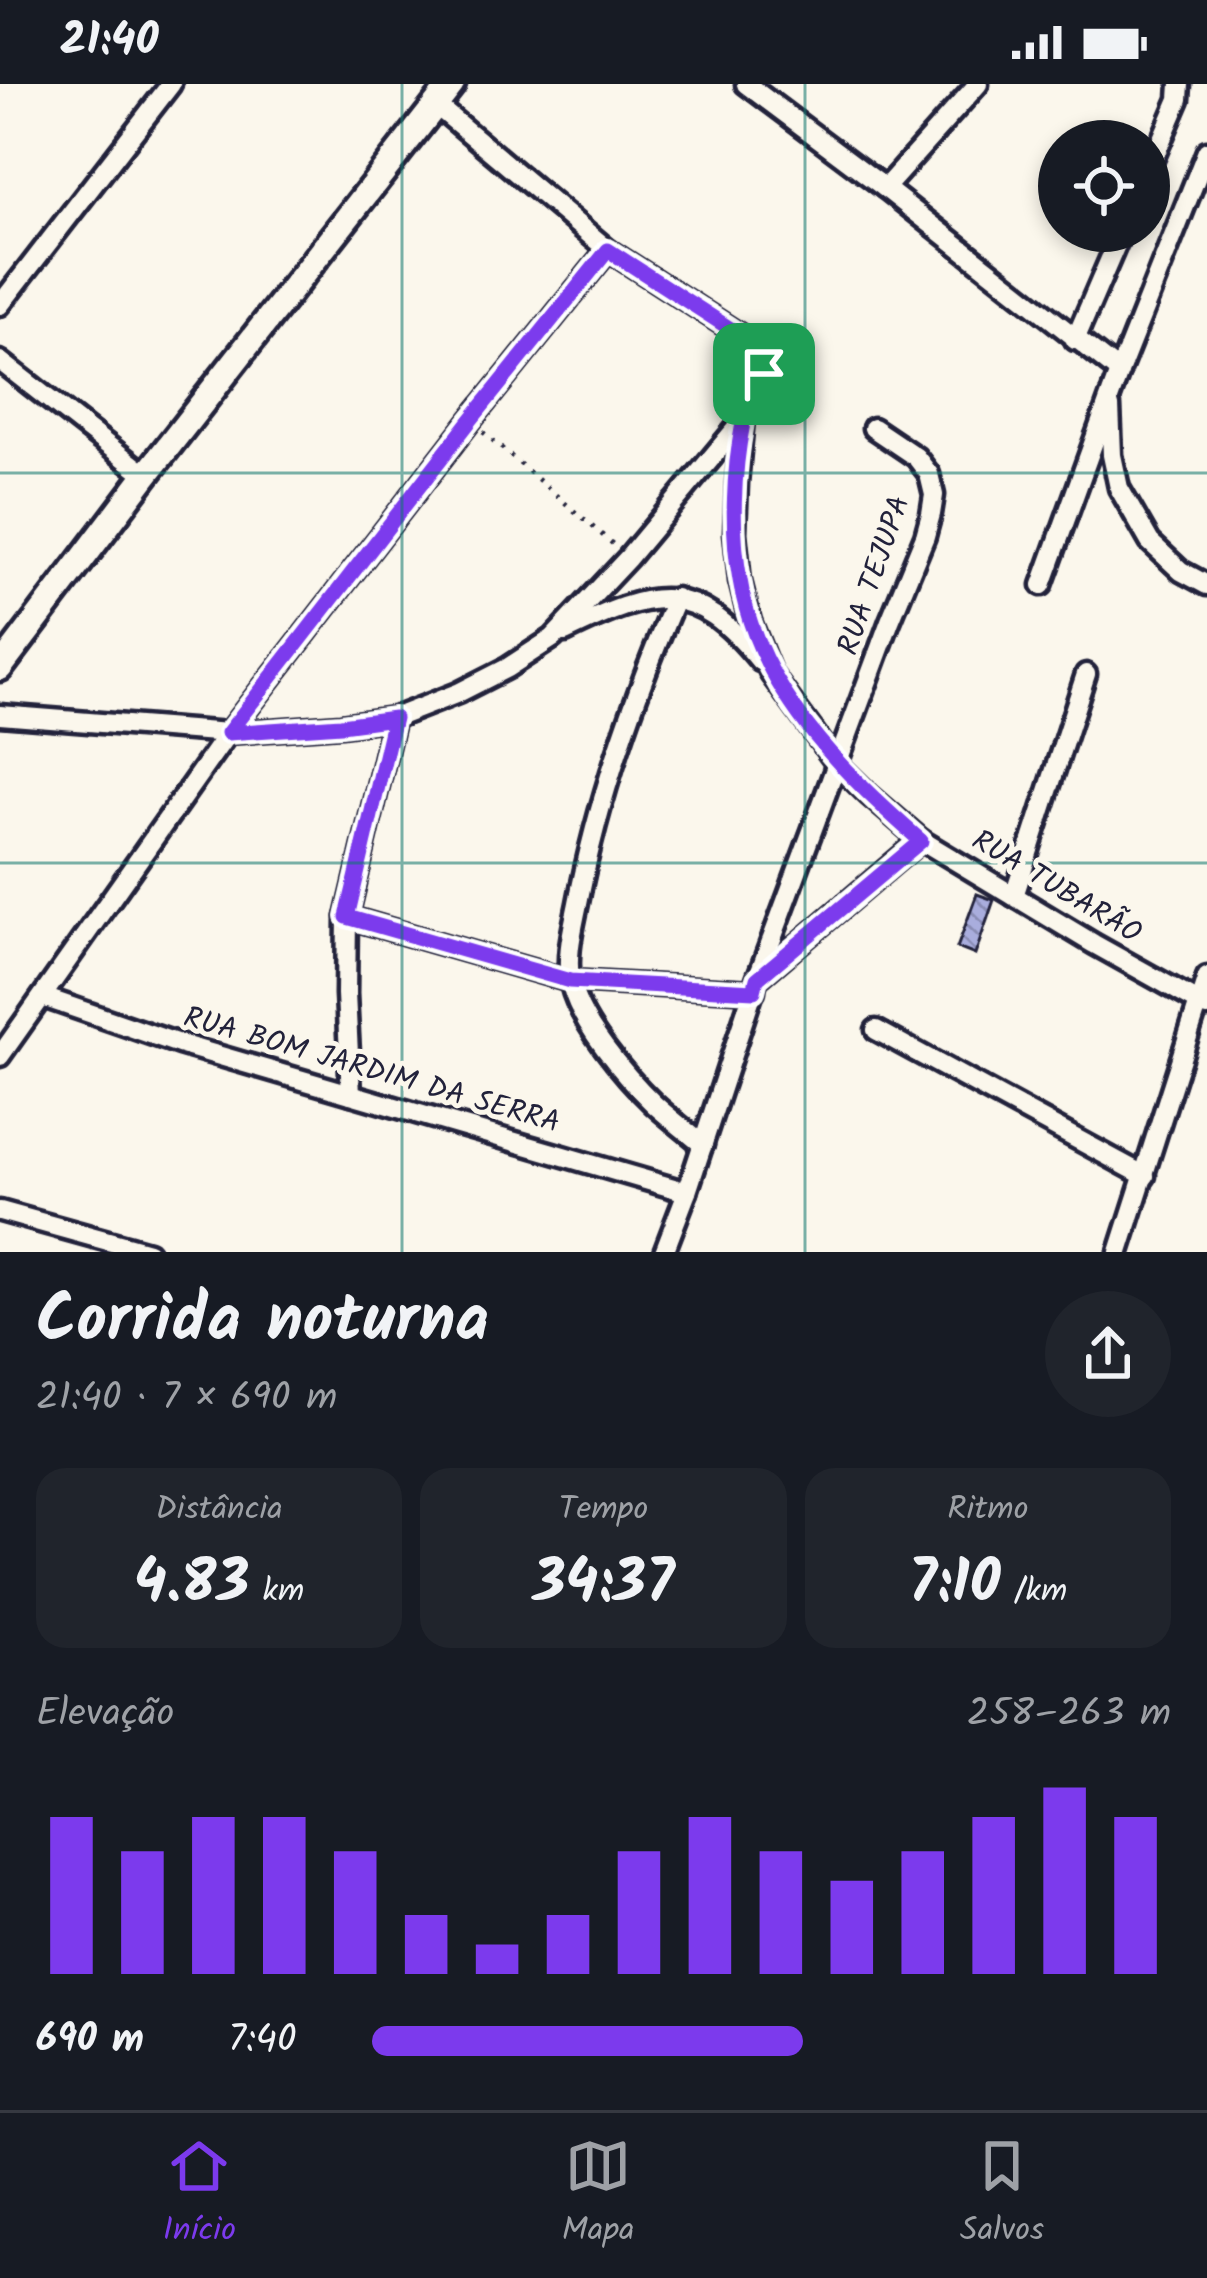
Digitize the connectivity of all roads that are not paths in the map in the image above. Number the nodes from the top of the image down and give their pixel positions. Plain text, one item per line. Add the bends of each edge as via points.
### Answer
1 (171, 84) edge
2 (452, 84) edge
3 (746, 84) edge
4 (979, 84) edge
5 (1180, 84) edge
6 (436, 105) junction
7 (1170, 122) edge
8 (1207, 151) edge
9 (885, 188) junction
10 (608, 250) junction
11 (1113, 252) edge
12 (0, 304) edge
13 (1075, 340) junction
14 (0, 361) edge
15 (1119, 372) junction
16 (1110, 396) junction
17 (743, 420) junction
18 (873, 428) dead end
19 (146, 475) junction
20 (1042, 585) dead end
21 (1207, 585) edge
22 (676, 598) junction
23 (553, 638) junction
24 (0, 668) edge
25 (771, 674) junction
26 (1086, 674) dead end
27 (0, 715) edge
28 (394, 718) junction
29 (228, 733) junction
30 (837, 764) junction
31 (921, 841) junction
32 (1013, 896) junction
33 (347, 917) junction
34 (1207, 977) edge
35 (570, 981) junction
36 (755, 985) junction
37 (43, 997) junction
38 (1203, 1005) edge
39 (876, 1030) dead end
40 (0, 1056) edge
41 (351, 1094) junction
42 (703, 1144) junction
43 (1145, 1176) junction
44 (687, 1192) junction
45 (0, 1210) edge
46 (148, 1252) edge
47 (664, 1252) edge
48 (1119, 1252) edge

1 - 12 street
2 - 6 street
3 - 9 street
4 - 9 street
5 - 7 street
6 - 10 street
6 - 19 street
8 - 15 street
9 - 13 street
10 - 17 street via 763,353 764,374
10 - 29 street
11 - 13 street
13 - 15 street
14 - 19 street
15 - 16 street
16 - 20 street
16 - 21 street via 1119,488 1150,542
17 - 23 street
17 - 25 street via 740,580
18 - 30 street, RUA TEJUPA via 916,457 934,495
19 - 24 street
22 - 23 street via 648,599
22 - 25 street via 725,622
22 - 35 street via 594,832 571,937
23 - 28 street via 508,668
25 - 30 street, RUA TUBARÃO
26 - 32 street
27 - 29 street
28 - 29 street
28 - 33 street
29 - 37 street
30 - 31 street, RUA TUBARÃO
30 - 36 street, RUA TEJUPA
31 - 32 street, RUA TUBARÃO
31 - 36 street
32 - 38 street, RUA TUBARÃO
33 - 35 street
33 - 41 street
34 - 38 street
35 - 36 street
35 - 42 street via 612,1055
36 - 42 street, RUA TEJUPA
37 - 40 street
37 - 41 street, RUA BOM JARDIM DA SERRA
38 - 43 street
39 - 43 street
41 - 44 street, RUA BOM JARDIM DA SERRA
42 - 44 street, RUA TEJUPA
43 - 48 street
44 - 47 street, RUA TEJUPA
45 - 46 street

